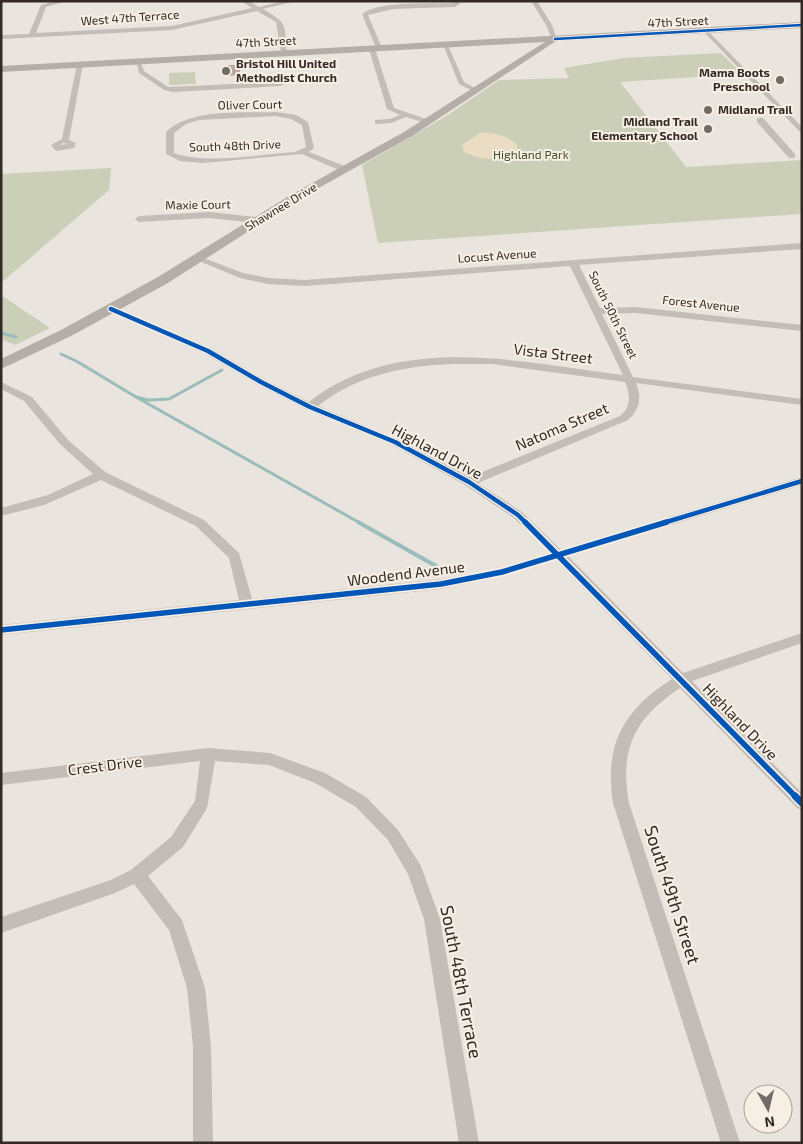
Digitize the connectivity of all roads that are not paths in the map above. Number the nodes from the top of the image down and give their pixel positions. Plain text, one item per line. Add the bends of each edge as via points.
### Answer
1 (63, 1) edge
2 (244, 1) edge
3 (293, 1) edge
4 (457, 1) edge
5 (534, 1) edge
6 (259, 9) junction
7 (802, 25) edge
8 (705, 30) junction
9 (32, 35) junction
10 (1, 36) edge
11 (555, 39) junction
12 (528, 40) junction
13 (445, 45) junction
14 (376, 48) junction
15 (539, 48) junction
16 (284, 53) junction
17 (138, 61) junction
18 (80, 64) junction
19 (1, 68) edge
20 (281, 84) dead end
21 (475, 90) junction
22 (405, 115) junction
23 (760, 120) dead end
24 (378, 122) dead end
25 (426, 122) junction
26 (178, 125) joint
27 (802, 132) edge
28 (64, 141) dead end
29 (304, 152) junction
30 (792, 156) dead end
31 (344, 169) junction
32 (139, 219) dead end
33 (257, 220) junction
34 (802, 246) edge
35 (198, 259) junction
36 (573, 263) junction
37 (111, 310) junction
38 (597, 312) junction
39 (802, 328) edge
40 (1, 365) edge
41 (629, 378) junction
42 (1, 385) edge
43 (802, 402) edge
44 (310, 407) junction
45 (101, 475) junction
46 (469, 482) junction
47 (802, 482) edge
48 (1, 512) edge
49 (559, 555) junction
50 (248, 605) junction
51 (1, 630) edge
52 (802, 638) edge
53 (682, 680) junction
54 (208, 754) junction
55 (1, 779) edge
56 (802, 803) edge
57 (137, 876) junction
58 (1, 925) edge
59 (203, 1143) edge
60 (469, 1143) edge
61 (731, 1143) edge

1 - 9 street via 40,9
2 - 6 street
3 - 6 street, West 47th Terrace
4 - 14 street via 455,5 373,9 365,14
5 - 11 street
6 - 9 street, West 47th Terrace via 172,28
6 - 16 street via 281,25
7 - 8 main road, 47th Street
8 - 11 main road, 47th Street
8 - 27 street
9 - 10 street, West 47th Terrace
11 - 12 main road, 47th Street
11 - 15 main road, Shawnee Drive
12 - 13 main road, 47th Street
12 - 15 main road
13 - 14 main road, 47th Street
13 - 21 street via 461,83
14 - 16 main road, 47th Street
14 - 22 street via 391,109
15 - 21 main road, Shawnee Drive
16 - 17 main road, 47th Street
17 - 18 main road, 47th Street
17 - 20 street via 141,72 166,89
18 - 19 main road, 47th Street
18 - 28 street
21 - 25 main road, Shawnee Drive
22 - 24 street
22 - 25 street
23 - 30 street
25 - 31 main road, Shawnee Drive
26 - 29 street, Oliver Court via 199,118 284,114 305,124 310,148
26 - 29 street, South 48th Drive via 170,132 170,154 183,159 202,161
29 - 31 street
31 - 33 main road, Shawnee Drive
32 - 33 street, Maxie Court via 209,215
33 - 35 main road, Shawnee Drive
34 - 36 street, Locust Avenue
35 - 36 street, Locust Avenue via 240,275 268,281 305,283
35 - 37 main road, Shawnee Drive
36 - 38 street, South 50th Street
37 - 40 main road, Shawnee Drive
37 - 44 street, Highland Drive via 208,351
38 - 39 street, Forest Avenue via 636,310
38 - 41 street, South 50th Street
41 - 43 street, Vista Street
41 - 44 street, Vista Street via 492,361 452,359 413,362 373,372 338,387
41 - 46 street, Natoma Street via 636,394 631,413 624,418
42 - 45 street via 28,400 64,442
44 - 46 street, Highland Drive via 396,442
45 - 48 street via 57,498
45 - 50 street via 200,523 235,556
46 - 49 street, Highland Drive via 518,515
47 - 49 street, Woodend Avenue
49 - 50 street, Woodend Avenue via 502,572 441,584
49 - 53 street, Highland Drive
50 - 51 street, Woodend Avenue
52 - 53 street
53 - 56 street, Highland Drive
53 - 61 street, South 49th Street via 652,700 630,726 618,755 616,785
54 - 55 street, Crest Drive
54 - 57 street via 202,803 177,842
54 - 60 street, South 48th Terrace via 270,760 320,778 361,802 392,835 415,871 432,919
57 - 58 street
57 - 59 street via 176,926 196,988 202,1046

